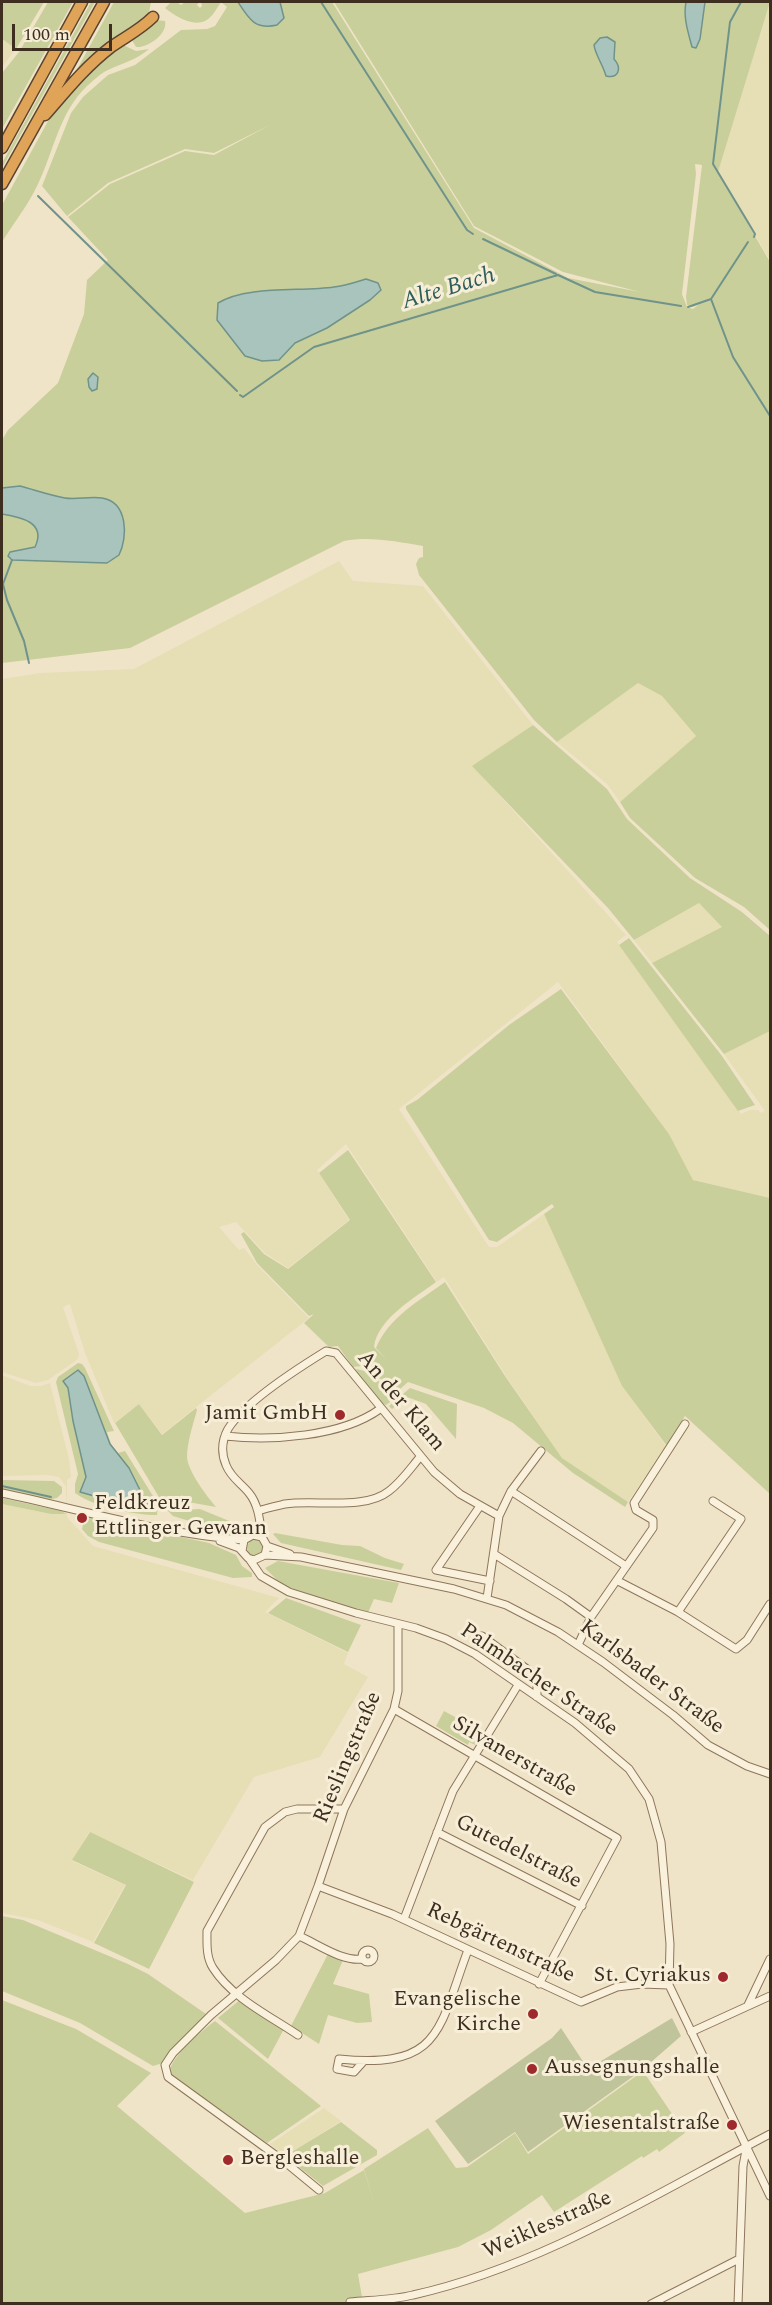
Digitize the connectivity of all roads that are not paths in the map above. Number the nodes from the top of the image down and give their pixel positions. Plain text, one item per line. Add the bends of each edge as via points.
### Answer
1 (82, 2) edge
2 (104, 2) edge
3 (153, 16) dead end
4 (30, 134) junction
5 (2, 148) edge
6 (2, 184) edge
7 (381, 1409) junction
8 (686, 1424) dead end
9 (225, 1436) junction
10 (541, 1451) dead end
11 (420, 1457) junction
12 (511, 1491) junction
13 (2, 1492) edge
14 (713, 1501) dead end
15 (480, 1506) junction
16 (258, 1514) junction
17 (499, 1516) junction
18 (253, 1535) junction
19 (262, 1537) junction
20 (212, 1538) junction
21 (244, 1540) junction
22 (267, 1546) junction
23 (242, 1551) junction
24 (494, 1554) junction
25 (262, 1557) junction
26 (301, 1557) junction
27 (250, 1560) junction
28 (626, 1566) junction
29 (264, 1577) junction
30 (490, 1581) junction
31 (618, 1581) junction
32 (487, 1598) junction
33 (771, 1604) edge
34 (678, 1612) junction
35 (591, 1617) junction
36 (398, 1624) junction
37 (482, 1636) dead end
38 (578, 1645) junction
39 (518, 1685) junction
40 (537, 1696) junction
41 (394, 1709) junction
42 (474, 1756) junction
43 (771, 1774) edge
44 (344, 1809) junction
45 (437, 1832) junction
46 (318, 1886) junction
47 (582, 1906) junction
48 (404, 1919) junction
49 (299, 1935) junction
50 (468, 1950) junction
51 (363, 1959) dead end
52 (771, 1959) edge
53 (539, 1984) junction
54 (669, 1985) junction
55 (236, 1994) junction
56 (771, 1996) edge
57 (748, 2005) junction
58 (691, 2032) junction
59 (298, 2035) dead end
60 (363, 2062) dead end
61 (771, 2134) edge
62 (747, 2145) junction
63 (319, 2190) dead end
64 (771, 2196) edge
65 (739, 2259) junction
66 (350, 2302) edge
67 (651, 2304) edge
68 (738, 2304) edge

1 - 5 highway
2 - 4 highway
3 - 4 highway via 80,75
4 - 6 highway
7 - 9 street via 357,1423 328,1430 271,1438
7 - 9 street, An der Klam via 336,1353 326,1351 257,1400
7 - 11 street, An der Klam
8 - 28 street via 634,1503 636,1510 653,1520 653,1528
9 - 16 street via 225,1464 250,1494
10 - 12 street
11 - 15 street, An der Klam via 451,1488
11 - 16 street via 399,1482 377,1498 285,1504
12 - 17 street
12 - 28 street
13 - 20 street
14 - 34 street via 741,1519
15 - 17 street, An der Klam
15 - 30 street via 436,1570
16 - 18 street
16 - 19 street
17 - 24 street
18 - 19 street
18 - 21 street
19 - 22 street
20 - 21 street
20 - 23 street
21 - 23 street
22 - 25 street
22 - 26 street, Karlsbader Straße
23 - 27 street
24 - 30 street
24 - 35 street
25 - 26 street, Karlsbader Straße
25 - 27 street, Karlsbader Straße
25 - 29 street
26 - 32 street, Karlsbader Straße
27 - 29 street, Palmbacher Straße
28 - 31 street
29 - 36 street, Palmbacher Straße via 289,1592
30 - 32 street
31 - 34 street
31 - 35 street
32 - 38 street, Karlsbader Straße
33 - 34 street via 747,1640 736,1649
35 - 38 street
36 - 39 street, Palmbacher Straße via 446,1639
36 - 41 street, Rieslingstraße via 398,1691
37 - 40 street via 531,1671 537,1683
38 - 43 street, Karlsbader Straße via 626,1678 708,1745
39 - 40 street, Palmbacher Straße
39 - 42 street
40 - 54 street, Palmbacher Straße via 611,1752 629,1769 649,1800 664,1867
41 - 42 street, Silvanerstraße
41 - 44 street, Rieslingstraße
42 - 45 street via 453,1791
42 - 47 street, Silvanerstraße via 617,1838
44 - 46 street, Rieslingstraße
44 - 55 street via 291,1811 265,1827 207,1931 207,1951 213,1968
45 - 47 street, Gutedelstraße
45 - 48 street
46 - 48 street, Rebgärtenstraße
46 - 49 street, Rieslingstraße
47 - 53 street
48 - 50 street, Rebgärtenstraße
49 - 51 street via 346,1958
49 - 55 street, Rieslingstraße
50 - 53 street, Rebgärtenstraße
50 - 60 street via 438,2031 421,2049 398,2059
52 - 57 street
53 - 54 street, Rebgärtenstraße via 581,2002 617,1988
54 - 58 street, Palmbacher Straße
55 - 59 street
55 - 63 street, Rieslingstraße via 173,2053 165,2065 168,2077
56 - 57 street
57 - 58 street
58 - 62 street, Palmbacher Straße
61 - 62 street
62 - 64 street, Palmbacher Straße
62 - 65 street
62 - 66 street, Weiklesstraße via 641,2204 503,2268 410,2296
65 - 67 street
65 - 68 street

